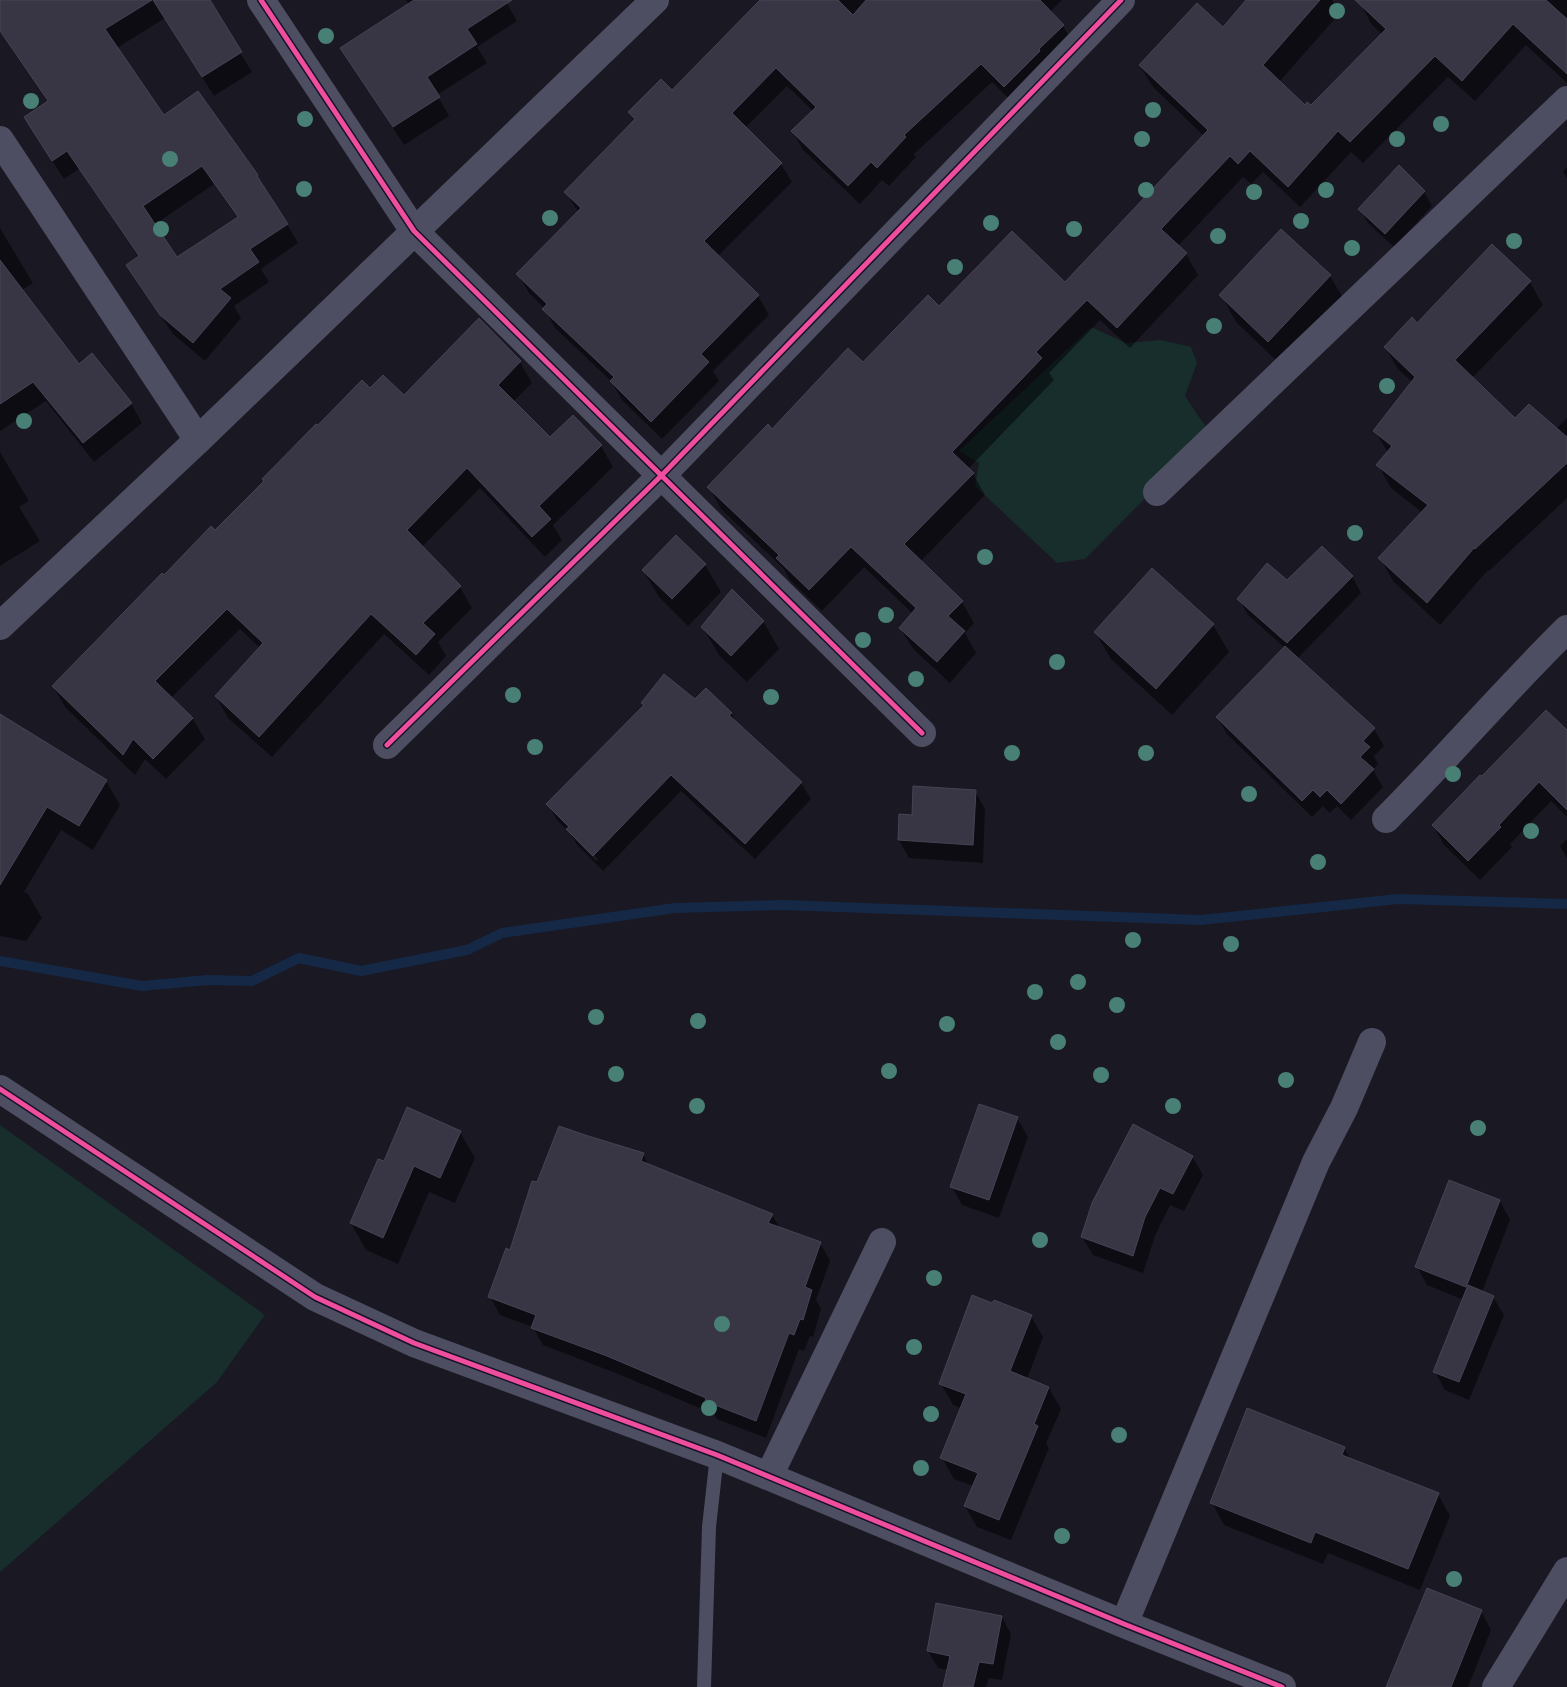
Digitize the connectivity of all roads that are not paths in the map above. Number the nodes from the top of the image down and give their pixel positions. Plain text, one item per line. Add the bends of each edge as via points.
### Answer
1 (260, 0) edge
2 (1121, 0) edge
3 (643, 4) edge
4 (1567, 100) edge
5 (0, 140) edge
6 (414, 231) junction
7 (198, 440) junction
8 (662, 475) junction
9 (1157, 492) dead end
10 (0, 626) edge
11 (1567, 629) edge
12 (922, 733) dead end
13 (387, 745) dead end
14 (1386, 819) dead end
15 (1372, 1042) dead end
16 (0, 1089) edge
17 (882, 1242) dead end
18 (717, 1455) junction
19 (769, 1476) junction
20 (1567, 1571) edge
21 (1124, 1624) junction
22 (704, 1687) edge
23 (1282, 1687) edge
24 (1496, 1687) edge

1 - 6 street
2 - 8 street
3 - 6 street
4 - 9 street
5 - 7 street
6 - 7 street
6 - 8 street
7 - 10 street
8 - 12 street
8 - 13 street
11 - 14 street
15 - 21 street via 1312,1171
16 - 18 street via 315,1297 414,1343
17 - 19 street
18 - 19 street
18 - 22 lane via 709,1527
19 - 21 street
20 - 24 street
21 - 23 street

